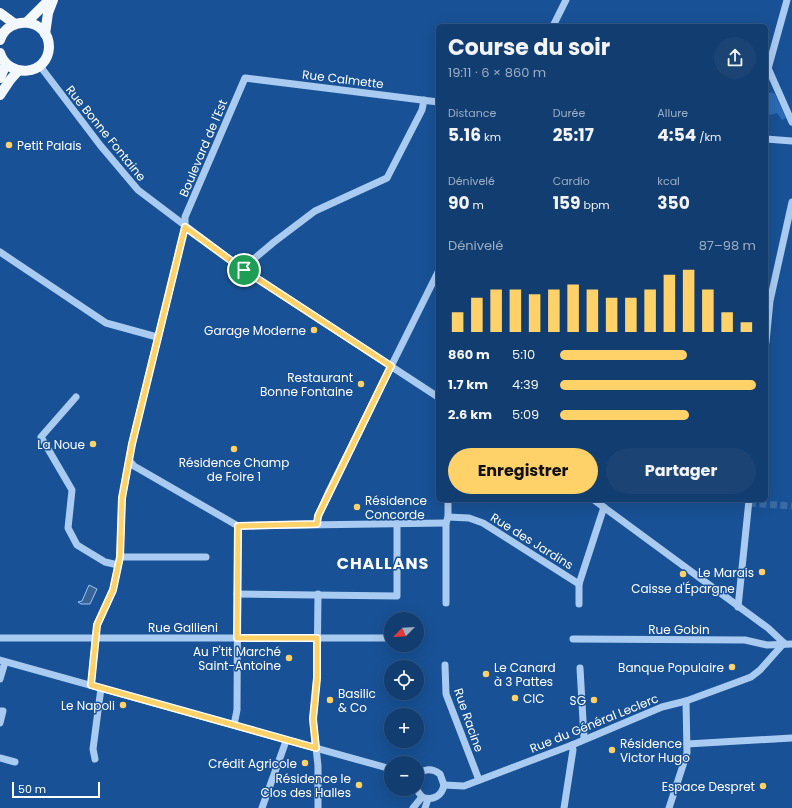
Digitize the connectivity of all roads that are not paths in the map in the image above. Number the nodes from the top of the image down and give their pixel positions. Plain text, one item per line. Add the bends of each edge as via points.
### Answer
1 (49, 0) edge
2 (53, 0) edge
3 (566, 0) edge
4 (787, 0) edge
5 (0, 13) edge
6 (0, 20) edge
7 (27, 22) junction
8 (15, 24) junction
9 (554, 24) edge
10 (5, 30) junction
11 (45, 34) junction
12 (0, 40) edge
13 (0, 53) edge
14 (6, 64) junction
15 (40, 66) junction
16 (768, 68) joint
17 (18, 71) junction
18 (0, 78) edge
19 (245, 78) joint
20 (0, 96) edge
21 (424, 100) junction
22 (436, 102) edge
23 (792, 122) edge
24 (768, 139) edge
25 (792, 141) edge
26 (792, 202) edge
27 (185, 227) junction
28 (0, 252) edge
29 (244, 270) junction
30 (436, 276) edge
31 (768, 301) edge
32 (157, 337) junction
33 (391, 366) junction
34 (436, 396) edge
35 (76, 397) dead end
36 (129, 460) junction
37 (448, 502) edge
38 (596, 502) edge
39 (749, 502) edge
40 (604, 508) junction
41 (447, 520) junction
42 (317, 524) junction
43 (397, 524) junction
44 (238, 526) junction
45 (120, 557) junction
46 (206, 557) dead end
47 (118, 565) junction
48 (579, 584) junction
49 (237, 594) junction
50 (318, 594) junction
51 (446, 603) dead end
52 (579, 604) dead end
53 (738, 607) junction
54 (0, 638) edge
55 (96, 638) junction
56 (237, 638) junction
57 (317, 638) junction
58 (384, 638) edge
59 (573, 639) dead end
60 (784, 643) junction
61 (792, 644) edge
62 (3, 661) edge
63 (445, 665) dead end
64 (580, 668) dead end
65 (0, 679) edge
66 (91, 685) junction
67 (101, 688) junction
68 (686, 701) junction
69 (0, 711) edge
70 (0, 723) edge
71 (234, 725) junction
72 (584, 738) junction
73 (792, 738) edge
74 (286, 740) junction
75 (687, 744) junction
76 (572, 745) junction
77 (316, 748) junction
78 (0, 758) edge
79 (95, 759) dead end
80 (15, 762) dead end
81 (384, 767) edge
82 (424, 770) edge
83 (479, 780) junction
84 (444, 785) junction
85 (425, 798) junction
86 (262, 808) edge
87 (318, 808) edge
88 (413, 808) edge
89 (424, 808) edge
90 (564, 808) edge
91 (669, 808) edge

1 - 7 main road
2 - 11 main road
3 - 9 street
4 - 16 street
5 - 8 main road
6 - 10 main road
7 - 8 main road
7 - 11 main road via 40,28
8 - 10 main road
10 - 12 main road
11 - 15 main road via 49,48
13 - 14 main road
14 - 17 main road
14 - 18 main road
15 - 17 main road via 33,70
15 - 27 street, Rue Bonne Fontaine via 138,190
16 - 23 street
17 - 20 main road
19 - 21 street, Rue Calmette
19 - 27 street, Boulevard de l'Est via 185,217
21 - 22 street, Rue Calmette
21 - 29 street via 422,110 387,178 315,211 274,242
24 - 25 street
26 - 31 street
27 - 29 street, Rue Bonne Fontaine
27 - 32 street, Boulevard de l'Est
28 - 32 street via 106,323
29 - 33 street, Rue Bonne Fontaine
30 - 33 street
32 - 36 street, Boulevard de l'Est
33 - 34 street, Rue Bonne Fontaine
33 - 42 street via 318,516
35 - 47 street via 41,437 72,490 68,528 77,545 105,562
36 - 44 street via 134,466
36 - 45 street, Boulevard de l'Est via 122,498
37 - 41 street
38 - 40 street
39 - 53 street
40 - 48 street
40 - 53 street
41 - 43 street, Rue des Jardins
41 - 48 street, Rue des Jardins via 469,518 483,523
41 - 51 street
42 - 43 street, Rue des Jardins
42 - 44 street, Rue des Jardins
43 - 50 street via 397,596
44 - 49 street
45 - 46 street
45 - 47 street, Boulevard de l'Est
47 - 55 street, Boulevard de l'Est via 113,590 97,625
48 - 52 street
49 - 50 street
49 - 56 street
50 - 57 street
53 - 60 street
54 - 55 street, Rue Gallieni
55 - 56 street, Rue Gallieni
55 - 66 street, Boulevard de l'Est
56 - 57 street, Rue Gallieni
56 - 71 street via 237,710
57 - 58 street, Rue Gallieni
57 - 77 street via 313,719
59 - 60 street, Rue Gobin via 745,640 767,645
60 - 61 street, Rue Gobin
60 - 68 street, Rue du Général Leclerc via 771,660 751,676
62 - 65 street
62 - 66 street
63 - 83 street, Rue Racine via 446,694
64 - 72 street
66 - 67 street
67 - 71 street
67 - 79 street via 93,749
68 - 72 street, Rue du Général Leclerc via 662,707
68 - 75 street
69 - 70 street via 3,711
71 - 74 street
72 - 76 street, Rue du Général Leclerc
73 - 75 street
74 - 77 street
74 - 86 street
75 - 91 street via 687,753
76 - 83 street, Rue du Général Leclerc
76 - 90 street
77 - 81 street
77 - 87 street
78 - 80 street
82 - 84 street via 433,770 440,774
83 - 84 street, Rue du Général Leclerc via 464,786
84 - 85 street via 441,794 433,799
85 - 88 street
85 - 89 street

